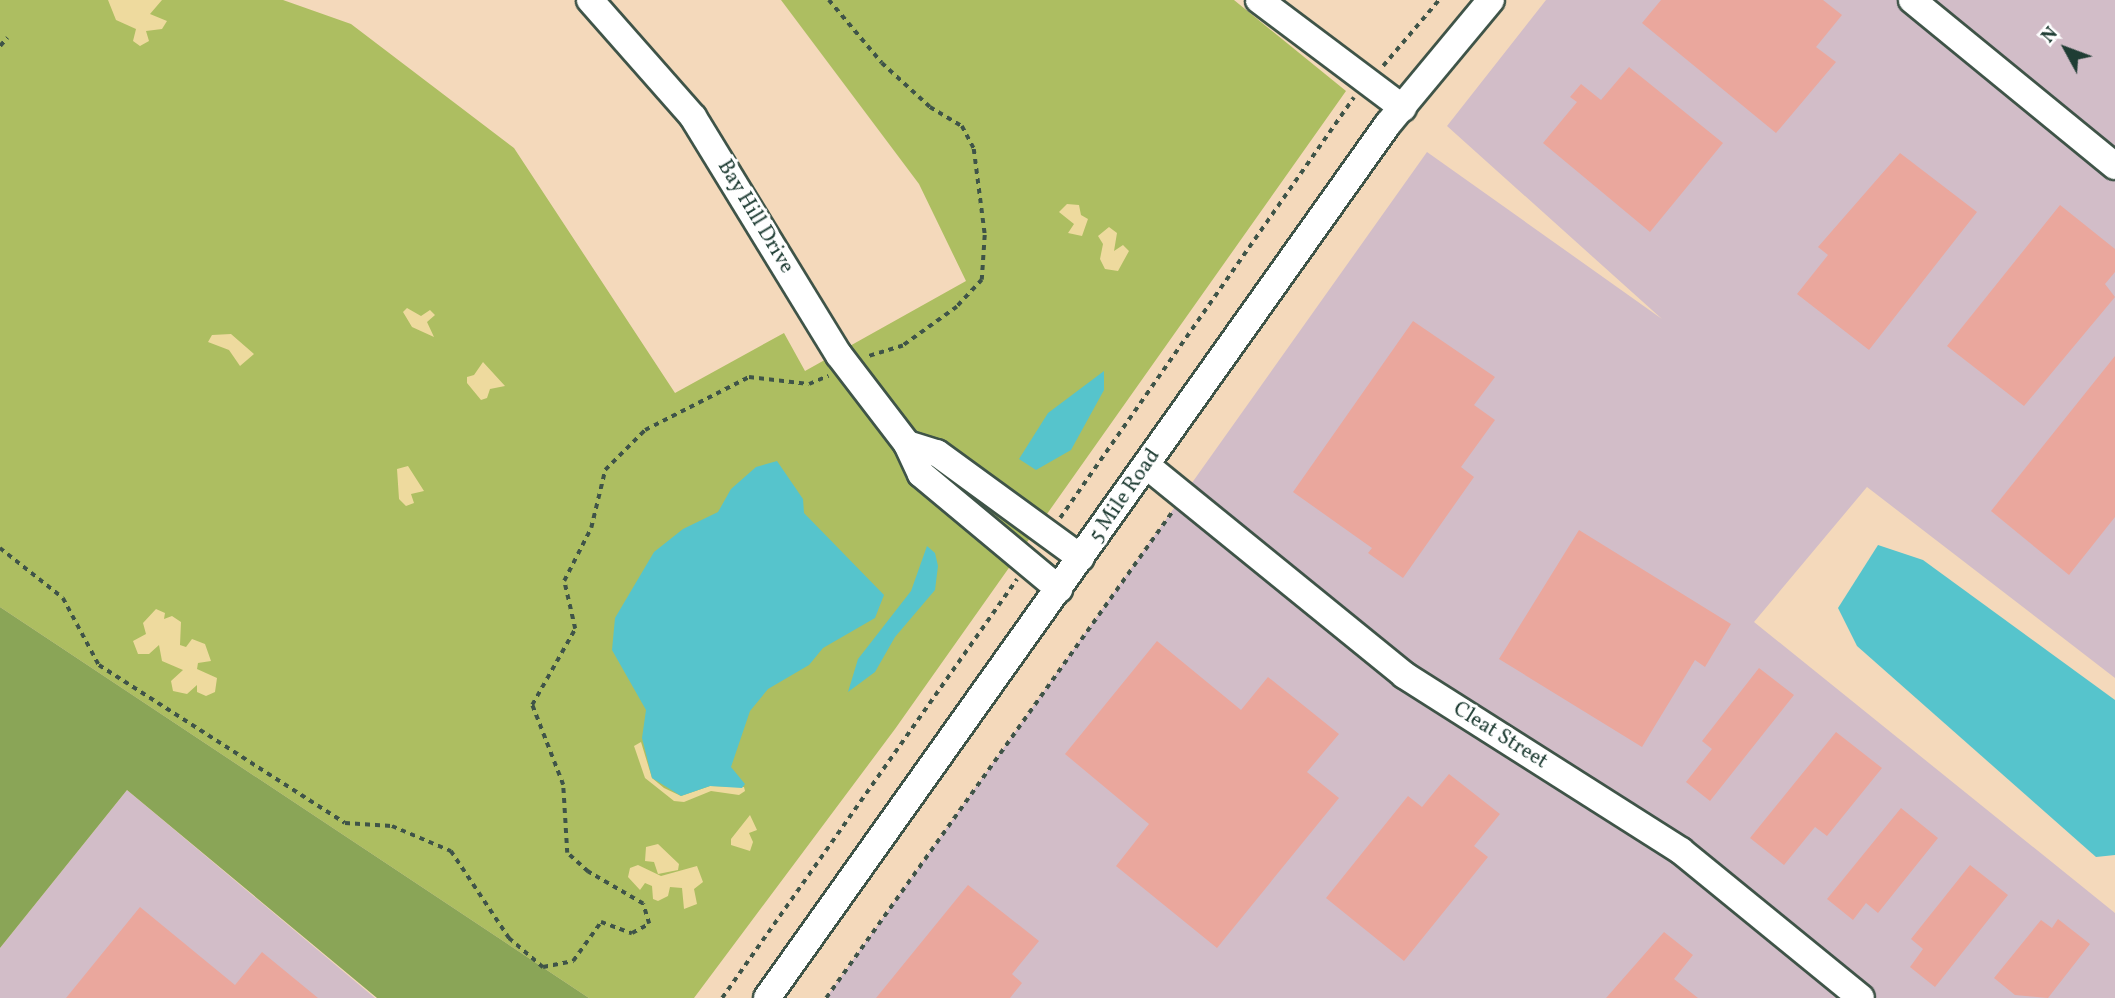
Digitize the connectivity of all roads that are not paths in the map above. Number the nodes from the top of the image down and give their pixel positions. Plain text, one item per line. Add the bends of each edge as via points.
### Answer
1 (590, 0) edge
2 (1259, 0) edge
3 (1491, 0) edge
4 (1912, 0) edge
5 (1403, 108) junction
6 (2115, 166) edge
7 (907, 444) junction
8 (1146, 465) junction
9 (1080, 558) junction
10 (1059, 589) junction
11 (767, 998) edge
12 (1861, 998) edge

1 - 7 street, Bay Hill Drive via 693,117 847,367
2 - 5 street
3 - 5 street, 5 Mile Road
4 - 6 street
5 - 8 street, 5 Mile Road
7 - 9 street via 937,453
7 - 10 street, Bay Hill Drive via 921,474
8 - 9 street, 5 Mile Road
8 - 12 street, Cleat Street via 1404,675 1681,850
9 - 10 street, 5 Mile Road
10 - 11 street, 5 Mile Road

